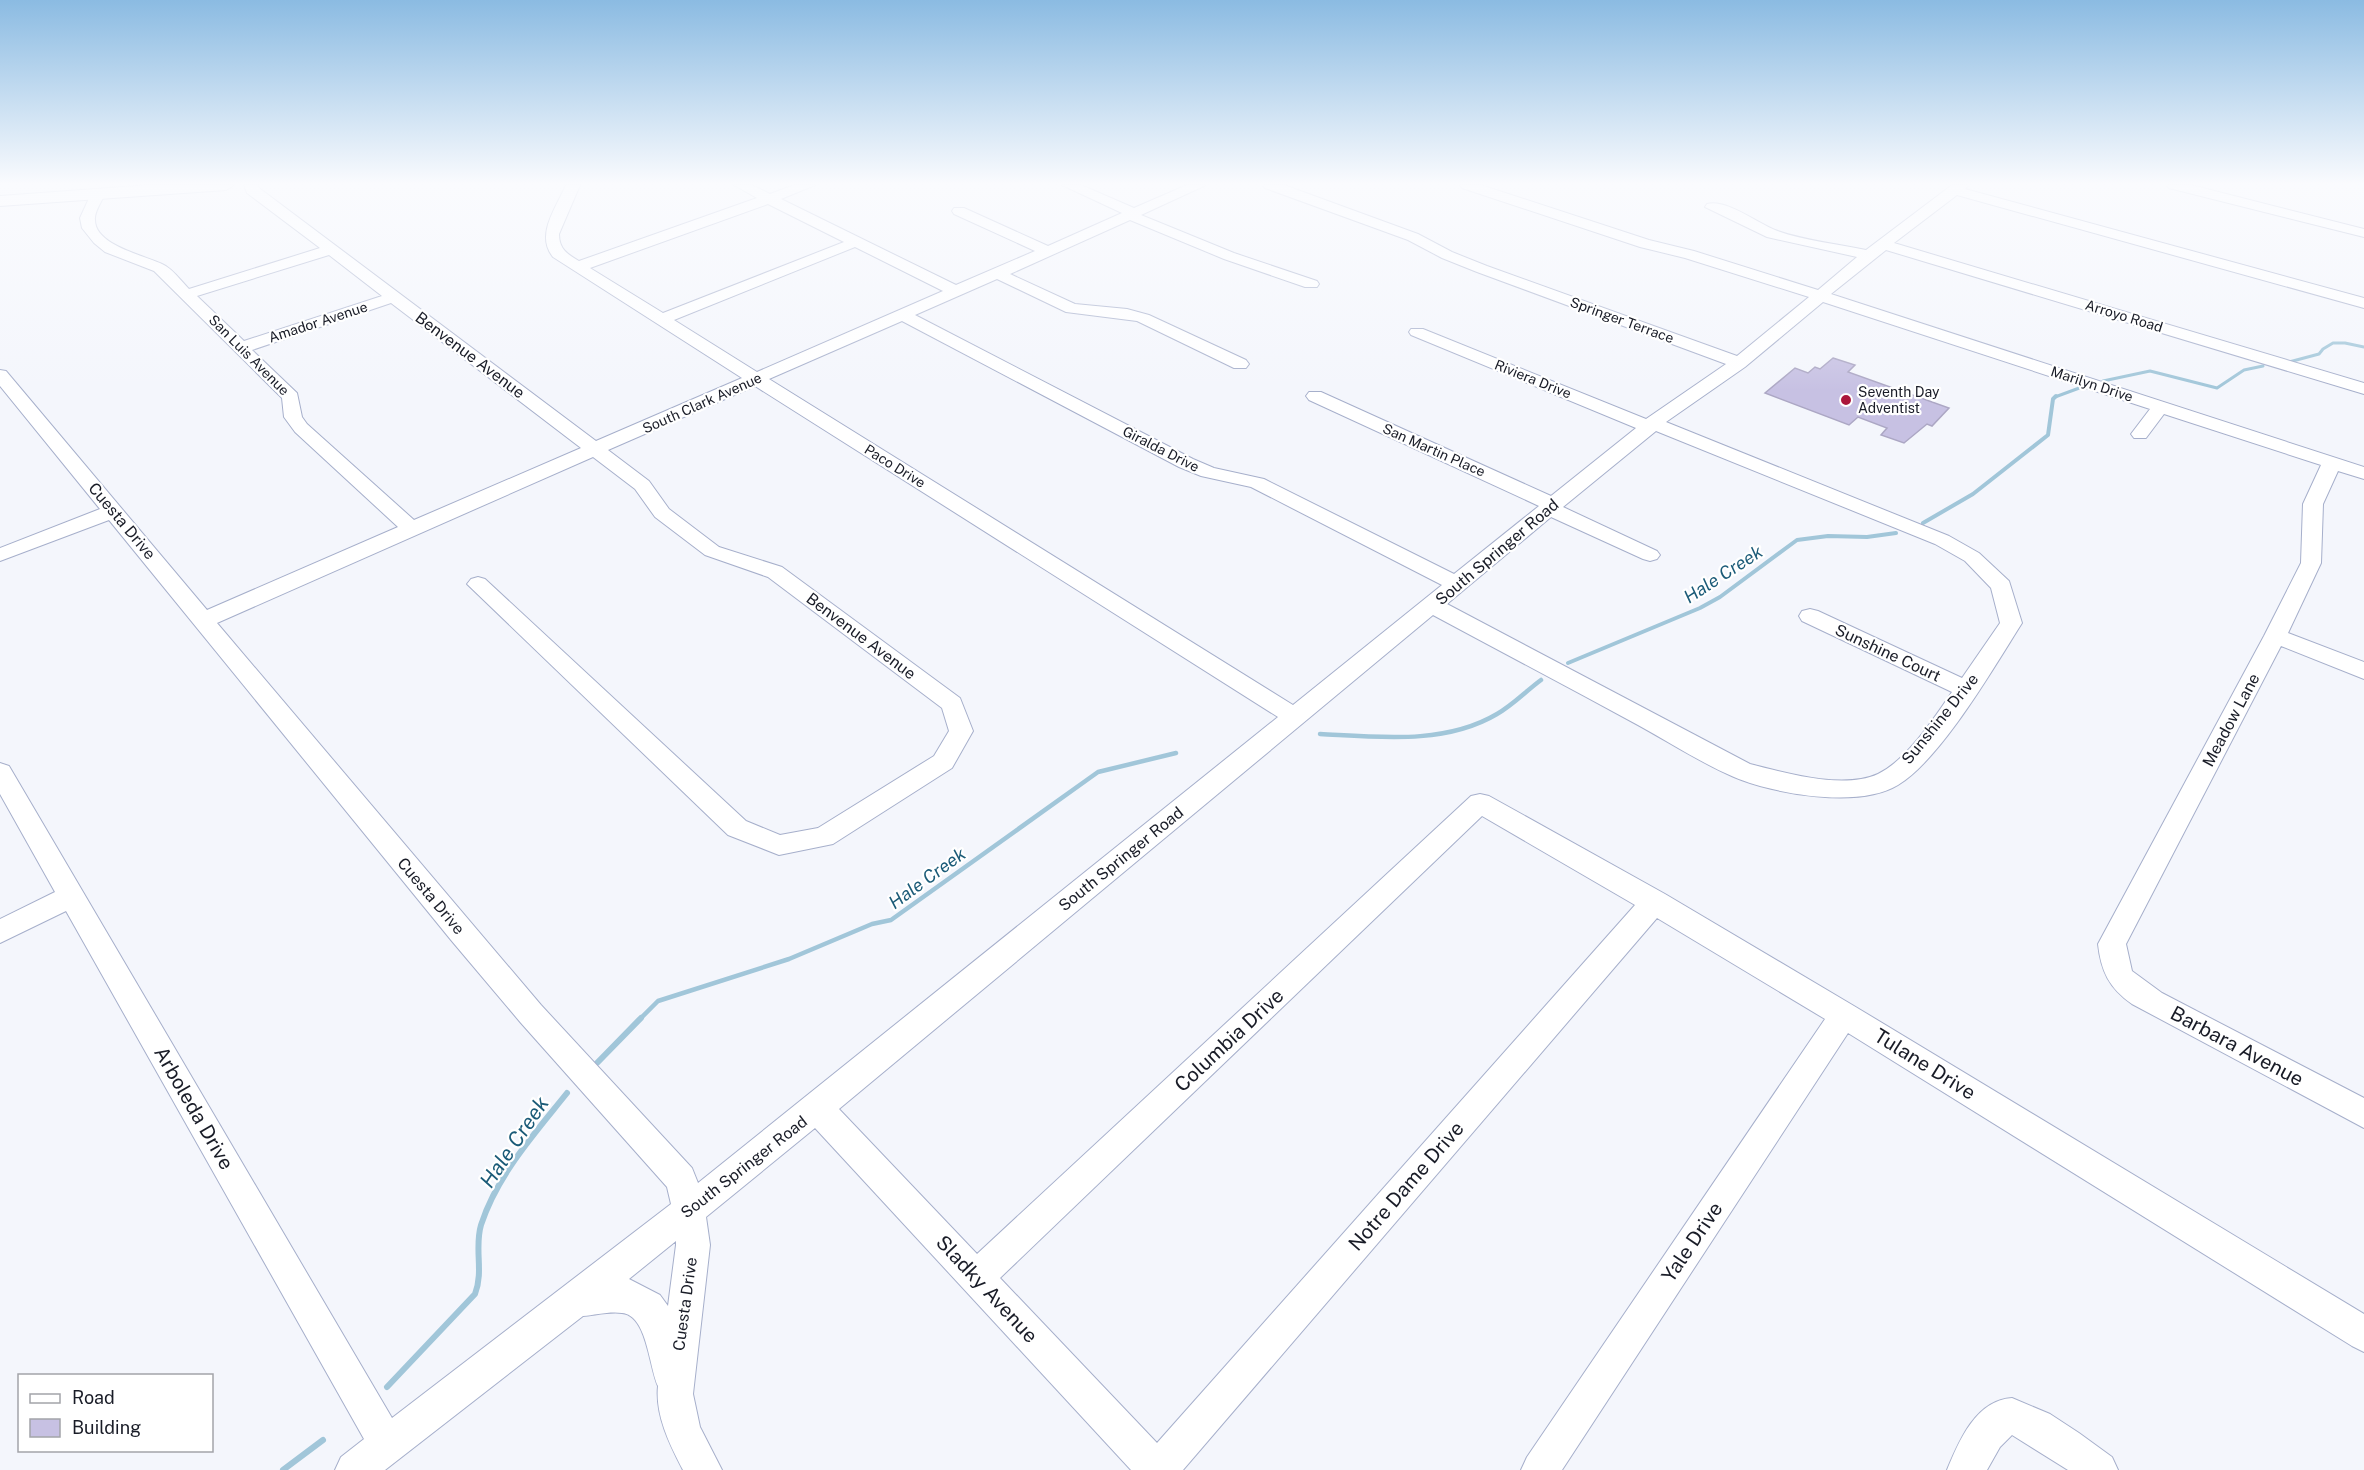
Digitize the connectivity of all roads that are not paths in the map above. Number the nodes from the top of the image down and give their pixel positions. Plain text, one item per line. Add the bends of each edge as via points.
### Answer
1 (122, 254) edge
2 (318, 254) edge
3 (335, 254) edge
4 (559, 254) edge
5 (615, 254) edge
6 (827, 254) edge
7 (879, 254) edge
8 (1041, 254) edge
9 (1223, 254) edge
10 (1444, 254) edge
11 (1689, 254) joint
12 (1863, 254) edge
13 (1916, 254) edge
14 (2189, 254) edge
15 (1869, 255) joint
16 (577, 267) junction
17 (1673, 270) dead end
18 (996, 273) junction
19 (1311, 284) dead end
20 (955, 291) junction
21 (188, 294) junction
22 (1820, 296) junction
23 (393, 297) junction
24 (2364, 303) edge
25 (903, 315) junction
26 (661, 320) junction
27 (1417, 332) dead end
28 (243, 347) junction
29 (1998, 353) junction
30 (1739, 363) junction
31 (1240, 364) dead end
32 (1982, 369) dead end
33 (0, 375) edge
34 (755, 379) junction
35 (2364, 389) edge
36 (1315, 396) dead end
37 (2161, 406) junction
38 (1651, 425) junction
39 (2140, 434) dead end
40 (595, 450) junction
41 (2332, 462) junction
42 (2364, 472) edge
43 (1552, 506) junction
44 (114, 511) junction
45 (412, 529) junction
46 (0, 555) edge
47 (1650, 555) dead end
48 (478, 584) dead end
49 (1458, 584) junction
50 (1432, 605) junction
51 (1810, 616) dead end
52 (204, 620) junction
53 (2275, 636) junction
54 (2364, 672) edge
55 (1966, 689) junction
56 (1295, 717) junction
57 (0, 772) edge
58 (1480, 803) joint
59 (72, 896) junction
60 (1655, 902) junction
61 (0, 932) edge
62 (2115, 971) joint
63 (1844, 1015) junction
64 (817, 1108) junction
65 (2364, 1114) edge
66 (689, 1210) junction
67 (977, 1277) junction
68 (577, 1299) junction
69 (2364, 1334) edge
70 (675, 1394) junction
71 (387, 1444) junction
72 (354, 1470) edge
73 (703, 1470) edge
74 (1157, 1470) edge
75 (1540, 1470) edge
76 (1966, 1470) edge
77 (2099, 1470) edge

1 - 21 street, San Luis Avenue via 159,268
2 - 21 street
3 - 23 street, Benvenue Avenue
4 - 16 street, Paco Drive
5 - 16 street
6 - 26 street
7 - 20 street
8 - 18 street, South Clark Avenue
9 - 19 street
10 - 30 street, Springer Terrace
11 - 17 street
11 - 22 street, Marilyn Drive
12 - 15 street
13 - 35 street, Arroyo Road
14 - 24 street
15 - 22 street, South Springer Road
16 - 26 street, Paco Drive
18 - 20 street, South Clark Avenue
18 - 31 street via 1072,309 1143,318
20 - 25 street, South Clark Avenue
21 - 28 street, San Luis Avenue
22 - 29 street, Marilyn Drive
22 - 30 street, South Springer Road
23 - 28 street, Amador Avenue
23 - 40 street, Benvenue Avenue
25 - 34 street, South Clark Avenue
25 - 49 street, Giralda Drive via 1186,463 1257,483
26 - 34 street, Paco Drive
27 - 38 street, Riviera Drive
28 - 45 street, San Luis Avenue via 291,397 293,417 301,428
29 - 32 street
29 - 37 street, Marilyn Drive
30 - 38 street, South Springer Road
33 - 44 street, Cuesta Drive
34 - 40 street, South Clark Avenue
34 - 56 street, Paco Drive
36 - 43 street, San Martin Place
37 - 39 street
37 - 41 street, Marilyn Drive
38 - 43 street, South Springer Road
38 - 55 street, Sunshine Drive via 1906,524 1972,557 2001,586 2011,623
40 - 45 street, South Clark Avenue
40 - 48 street, Benvenue Avenue via 642,485 662,513 712,551 775,573 952,704 960,731 943,762 824,837 778,845 737,828
41 - 42 street, Marilyn Drive
41 - 53 street, Meadow Lane via 2313,504 2311,564
43 - 47 street, San Martin Place
43 - 49 street, South Springer Road
44 - 46 street
44 - 52 street, Cuesta Drive
45 - 52 street, South Clark Avenue
49 - 50 street, South Springer Road
50 - 55 street, Sunshine Drive via 1743,771 1800,787 1848,788 1888,780 1913,758
50 - 56 street, South Springer Road
51 - 55 street, Sunshine Court
52 - 66 street, Cuesta Drive via 531,1014 677,1174
53 - 54 street
53 - 62 street, Meadow Lane via 2112,944
56 - 64 street, South Springer Road
57 - 59 street, Arboleda Drive
58 - 60 street, Tulane Drive
58 - 67 street, Columbia Drive
59 - 61 street
59 - 71 street, Arboleda Drive
60 - 63 street, Tulane Drive
60 - 74 street, Notre Dame Drive
62 - 65 street, Barbara Avenue via 2152,1002
63 - 69 street, Tulane Drive
63 - 75 street, Yale Drive
64 - 66 street, South Springer Road
64 - 67 street, Sladky Avenue
66 - 68 street, South Springer Road
66 - 70 street, Cuesta Drive via 693,1245
67 - 74 street, Sladky Avenue
68 - 70 street via 626,1295 648,1307 658,1322
68 - 71 street, South Springer Road
70 - 73 street, Cuesta Drive via 683,1432
71 - 72 street, South Springer Road
76 - 77 street via 1991,1429 2004,1417 2017,1416

